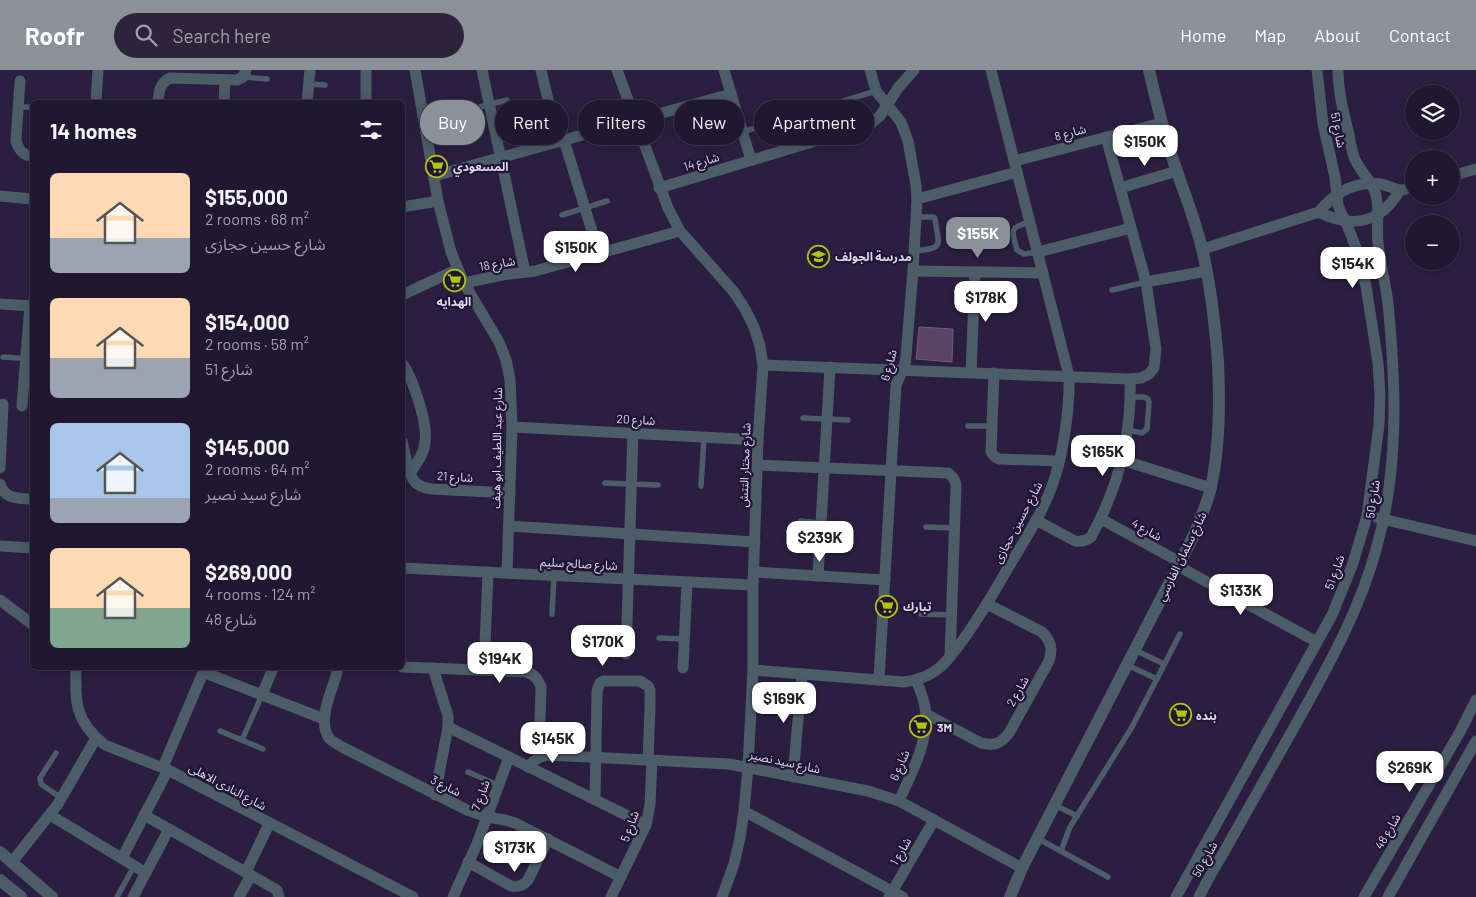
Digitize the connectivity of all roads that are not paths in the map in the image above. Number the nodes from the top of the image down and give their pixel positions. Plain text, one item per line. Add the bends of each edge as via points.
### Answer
1 (98, 70) edge
2 (310, 70) edge
3 (366, 70) edge
4 (415, 70) edge
5 (482, 70) edge
6 (541, 70) edge
7 (617, 70) edge
8 (724, 70) edge
9 (870, 70) edge
10 (914, 70) edge
11 (992, 70) edge
12 (1149, 70) edge
13 (1317, 70) edge
14 (1338, 70) edge
15 (245, 74) edge
16 (267, 79) dead end
17 (225, 80) junction
18 (20, 81) dead end
19 (308, 84) junction
20 (325, 85) dead end
21 (876, 91) junction
22 (731, 94) junction
23 (96, 100) edge
24 (158, 100) edge
25 (224, 100) edge
26 (307, 100) edge
27 (366, 100) edge
28 (549, 100) edge
29 (628, 100) edge
30 (733, 100) edge
31 (495, 103) edge
32 (489, 104) junction
33 (485, 105) edge
34 (887, 105) junction
35 (19, 107) junction
36 (30, 107) edge
37 (664, 112) edge
38 (1162, 123) junction
39 (744, 131) edge
40 (1106, 137) junction
41 (744, 138) edge
42 (547, 145) edge
43 (562, 145) edge
44 (644, 145) edge
45 (30, 155) edge
46 (500, 158) junction
47 (751, 160) junction
48 (1015, 166) junction
49 (1476, 169) edge
50 (1177, 171) junction
51 (1460, 173) edge
52 (434, 176) junction
53 (1371, 183) junction
54 (659, 188) junction
55 (1120, 188) junction
56 (1405, 189) edge
57 (1400, 190) junction
58 (1337, 194) junction
59 (0, 196) edge
60 (30, 199) edge
61 (917, 199) junction
62 (438, 201) junction
63 (607, 202) dead end
64 (405, 206) edge
65 (585, 208) junction
66 (1319, 212) junction
67 (1379, 214) junction
68 (562, 215) dead end
69 (916, 217) junction
70 (1030, 222) junction
71 (1346, 222) junction
72 (1132, 228) junction
73 (680, 231) junction
74 (1202, 249) junction
75 (914, 251) junction
76 (1038, 252) junction
77 (598, 254) junction
78 (458, 269) junction
79 (913, 271) junction
80 (1207, 271) junction
81 (525, 272) junction
82 (975, 272) junction
83 (1043, 273) junction
84 (1146, 282) junction
85 (464, 283) junction
86 (1112, 290) dead end
87 (405, 294) edge
88 (0, 304) edge
89 (30, 306) edge
90 (30, 332) edge
91 (3, 357) dead end
92 (29, 359) edge
93 (763, 365) junction
94 (405, 368) edge
95 (830, 368) junction
96 (902, 370) junction
97 (971, 373) junction
98 (994, 373) junction
99 (1069, 376) junction
100 (1130, 379) junction
101 (1131, 398) junction
102 (1, 404) edge
103 (27, 406) edge
104 (803, 418) dead end
105 (827, 419) junction
106 (848, 420) dead end
107 (968, 426) dead end
108 (992, 426) junction
109 (512, 427) junction
110 (1128, 430) junction
111 (632, 433) junction
112 (704, 437) junction
113 (758, 440) junction
114 (405, 453) edge
115 (1122, 460) junction
116 (1059, 461) junction
117 (758, 465) junction
118 (0, 468) edge
119 (824, 468) junction
120 (890, 471) junction
121 (410, 473) junction
122 (605, 483) dead end
123 (0, 484) edge
124 (631, 484) junction
125 (658, 485) dead end
126 (701, 486) dead end
127 (1211, 488) junction
128 (510, 493) junction
129 (30, 499) edge
130 (1367, 516) junction
131 (1101, 519) junction
132 (1036, 520) junction
133 (1384, 520) junction
134 (800, 521) dead end
135 (821, 523) junction
136 (843, 525) dead end
137 (509, 526) junction
138 (926, 527) dead end
139 (955, 528) junction
140 (630, 534) junction
141 (1476, 541) edge
142 (755, 542) junction
143 (0, 546) edge
144 (30, 548) edge
145 (1179, 564) junction
146 (405, 568) edge
147 (488, 572) junction
148 (754, 572) junction
149 (507, 573) junction
150 (554, 576) junction
151 (818, 576) junction
152 (628, 580) junction
153 (884, 580) junction
154 (687, 583) junction
155 (753, 586) junction
156 (0, 600) edge
157 (988, 604) junction
158 (552, 614) dead end
159 (921, 614) dead end
160 (951, 615) junction
161 (30, 622) edge
162 (1180, 634) dead end
163 (659, 638) dead end
164 (684, 639) junction
165 (1318, 642) junction
166 (1135, 650) junction
167 (626, 654) dead end
168 (950, 657) junction
169 (1164, 664) junction
170 (1127, 665) junction
171 (405, 667) edge
172 (433, 668) junction
173 (683, 668) dead end
174 (76, 670) edge
175 (204, 670) edge
176 (272, 670) edge
177 (337, 670) edge
178 (484, 670) junction
179 (753, 670) junction
180 (802, 674) junction
181 (1157, 679) junction
182 (880, 680) junction
183 (916, 680) junction
184 (262, 695) junction
185 (1476, 700) edge
186 (926, 714) junction
187 (324, 719) junction
188 (448, 727) junction
189 (220, 731) dead end
190 (96, 738) junction
191 (242, 740) junction
192 (1476, 741) edge
193 (264, 749) dead end
194 (56, 753) dead end
195 (540, 756) junction
196 (596, 757) junction
197 (509, 758) junction
198 (650, 760) junction
199 (528, 767) junction
200 (748, 767) junction
201 (165, 768) junction
202 (468, 772) dead end
203 (793, 778) junction
204 (498, 785) junction
205 (435, 795) junction
206 (61, 798) junction
207 (595, 800) junction
208 (899, 801) junction
209 (1055, 805) junction
210 (744, 811) junction
211 (50, 815) junction
212 (144, 815) junction
213 (1076, 816) junction
214 (487, 818) junction
215 (934, 820) junction
216 (269, 824) junction
217 (646, 825) junction
218 (169, 829) junction
219 (1037, 838) junction
220 (548, 840) junction
221 (1061, 851) junction
222 (0, 852) edge
223 (122, 858) junction
224 (12, 862) junction
225 (468, 862) junction
226 (134, 866) junction
227 (1022, 868) junction
228 (146, 873) junction
229 (248, 874) junction
230 (622, 877) junction
231 (1108, 878) dead end
232 (0, 880) edge
233 (891, 894) edge
234 (21, 897) edge
235 (52, 897) edge
236 (117, 897) edge
237 (133, 897) edge
238 (239, 897) edge
239 (279, 897) edge
240 (412, 897) edge
241 (453, 897) edge
242 (611, 897) edge
243 (722, 897) edge
244 (903, 897) edge
245 (1010, 897) edge
246 (1176, 897) edge
247 (1199, 897) edge
248 (1364, 897) edge
249 (1388, 897) edge

1 - 23 street
2 - 19 street
3 - 27 street
4 - 52 street, شارع عبد اللطيف ابو هيف
5 - 32 street
6 - 28 street
7 - 29 street, شارع مختار التتش
8 - 22 street
9 - 21 street, شارع 6
10 - 34 street, شارع 14
11 - 48 street, شارع حسين حجازى
12 - 38 street, شارع سلمان الفارسي
13 - 58 street, شارع 51 via 1323,124
14 - 53 street, شارع 50 via 1344,117 1354,158
15 - 16 lane
15 - 17 street via 236,80
17 - 24 street via 170,78 161,86
17 - 25 street
18 - 35 street
19 - 20 lane
19 - 26 street
21 - 34 street, شارع 6
21 - 39 lane
22 - 30 street
22 - 37 street
31 - 32 lane
32 - 33 lane
32 - 46 street
34 - 47 street, شارع 14 via 869,125
34 - 61 street, شارع 6 via 901,122 908,141
35 - 36 lane
35 - 45 street via 16,141 22,153
38 - 40 street, شارع 8
38 - 50 street, شارع سلمان الفارسي
40 - 48 street, شارع 8
40 - 55 street
41 - 47 street
42 - 46 street
43 - 65 street
44 - 54 street, شارع مختار التتش
46 - 52 street
46 - 81 street
47 - 54 street, شارع 14
48 - 61 street, شارع 8
48 - 70 street, شارع حسين حجازى
49 - 51 street
50 - 55 street
50 - 74 street, شارع سلمان الفارسي
52 - 62 street, شارع عبد اللطيف ابو هيف
53 - 57 street
53 - 58 street
53 - 67 street, شارع 50
54 - 73 street, شارع مختار التتش
55 - 72 street
56 - 57 street
57 - 67 street
58 - 66 street
58 - 71 street, شارع 51
59 - 60 street
61 - 69 street, شارع 6
62 - 64 street
62 - 78 street, شارع عبد اللطيف ابو هيف
63 - 65 lane
65 - 68 lane
65 - 77 street
66 - 71 street
66 - 74 street
67 - 71 street via 1358,222
67 - 133 street, شارع 50 via 1377,240 1388,301 1394,363 1394,422
69 - 75 street, شارع 6
69 - 75 lane via 935,218 938,246
70 - 76 street, شارع حسين حجازى
70 - 76 lane via 1013,229 1017,250 1024,254
71 - 130 street, شارع 51 via 1366,286 1378,363 1379,425
72 - 76 street
72 - 84 street
73 - 77 street, شارع 18
73 - 93 street, شارع مختار التتش via 745,308 754,327
74 - 80 street, شارع سلمان الفارسي
75 - 79 street, شارع 6
76 - 83 street, شارع حسين حجازى
77 - 81 street, شارع 18
78 - 85 street, شارع عبد اللطيف ابو هيف
78 - 87 street
79 - 82 street
79 - 96 street, شارع 6
80 - 84 street
80 - 127 street, شارع سلمان الفارسي via 1216,338 1219,401
81 - 85 street, شارع 18
82 - 83 street
82 - 97 street
83 - 99 street, شارع حسين حجازى
84 - 86 lane
84 - 100 street via 1156,360 1149,374
85 - 109 street, شارع عبد اللطيف ابو هيف via 506,360
88 - 89 street
90 - 92 street
91 - 92 lane
92 - 103 street
93 - 95 street
93 - 113 street, شارع مختار التتش
94 - 121 street via 412,380 426,432 423,452
95 - 96 street
95 - 105 street
96 - 97 street
96 - 120 street, شارع 6 via 896,385
97 - 98 street
98 - 99 street
98 - 108 street
99 - 100 street
99 - 116 street, شارع حسين حجازى
100 - 101 street
101 - 110 street
101 - 110 lane via 1148,399 1147,429 1142,433
102 - 103 street
102 - 118 street
104 - 105 lane
105 - 106 lane
105 - 119 street
107 - 108 lane
108 - 116 street via 992,452 999,459
109 - 111 street, شارع 20
109 - 128 street, شارع عبد اللطيف ابو هيف
110 - 115 street
111 - 112 street, شارع 20
111 - 124 street
112 - 113 street, شارع 20
112 - 126 lane
113 - 117 street, شارع مختار التتش
114 - 121 street
115 - 127 street
115 - 131 street
116 - 132 street, شارع حسين حجازى via 1047,499
117 - 119 street
117 - 142 street, شارع مختار التتش
119 - 120 street
119 - 135 street
120 - 139 street via 948,473 952,476 956,486
120 - 153 street, شارع 6
121 - 128 street, شارع 21 via 417,484 431,489
122 - 124 lane
123 - 129 street via 7,495
124 - 125 lane
124 - 140 street
127 - 145 street, شارع سلمان الفارسي
128 - 137 street, شارع عبد اللطيف ابو هيف
130 - 133 street
130 - 165 street, شارع 51 via 1343,591
131 - 132 street via 1091,537 1081,542
131 - 145 street, شارع 4
132 - 157 street, شارع حسين حجازى
133 - 141 street
133 - 247 street, شارع 50 via 1369,573 1336,651
134 - 135 lane
135 - 136 lane
135 - 151 street
137 - 140 street
137 - 149 street, شارع عبد اللطيف ابو هيف
138 - 139 lane
139 - 160 street
140 - 142 street
140 - 152 street
142 - 148 street, شارع مختار التتش
143 - 144 street
145 - 165 street, شارع 4
145 - 166 street, شارع سلمان الفارسي
146 - 147 street, شارع صالح سليم
147 - 149 street, شارع صالح سليم
147 - 178 street
148 - 151 street
148 - 155 street, شارع مختار التتش
149 - 150 street, شارع صالح سليم
150 - 152 street, شارع صالح سليم
150 - 158 lane
151 - 153 street
152 - 154 street, شارع صالح سليم
152 - 167 street
153 - 182 street, شارع 6
154 - 155 street, شارع صالح سليم
154 - 164 street
155 - 179 street, شارع مختار التتش
156 - 161 street
157 - 168 street, شارع حسين حجازى
157 - 186 street, شارع 2 via 1042,632 1052,645 1049,661 1014,725 1004,740 989,745
159 - 160 lane
160 - 168 street
162 - 169 lane
163 - 164 lane
164 - 173 street
165 - 246 street, شارع 51
166 - 169 lane
166 - 170 street, شارع سلمان الفارسي
168 - 183 street, شارع حسين حجازى via 941,667
169 - 181 lane
170 - 181 lane
170 - 209 street, شارع سلمان الفارسي
171 - 172 street
172 - 178 street
172 - 188 street via 448,716
174 - 190 street, شارع النادى الاهلى via 78,708
175 - 184 street
175 - 201 street
176 - 184 street
177 - 187 street
178 - 195 street via 528,672 538,680 541,687
179 - 180 street, شارع حسين حجازى
179 - 200 street, شارع مختار التتش
180 - 182 street, شارع حسين حجازى
180 - 203 street
181 - 213 lane via 1132,727
182 - 183 street, شارع حسين حجازى
183 - 186 street, شارع 6
184 - 187 street
184 - 191 lane
185 - 248 street, شارع 48 via 1457,739
186 - 208 street, شارع 6 via 920,752
187 - 205 street, شارع 3 via 330,739
188 - 197 street
188 - 205 street
189 - 191 lane
190 - 201 street, شارع النادى الاهلى via 105,745
190 - 206 street
191 - 193 lane
192 - 249 street
194 - 206 lane via 40,781
195 - 196 street, شارع سيد نصير
195 - 199 street
196 - 198 street, شارع سيد نصير
196 - 198 street, شارع 5 via 598,687 603,681 640,681 650,690
196 - 207 street
197 - 199 street
197 - 204 street, شارع 7
198 - 200 street, شارع سيد نصير
198 - 217 street, شارع 5
199 - 207 street
200 - 203 street, شارع سيد نصير
200 - 210 street, شارع مختار التتش
201 - 212 street
201 - 216 street, شارع النادى الاهلى
202 - 204 lane
203 - 208 street, شارع سيد نصير via 868,791
204 - 214 street, شارع 7
205 - 214 street, شارع 3
206 - 211 street
207 - 217 street
208 - 215 street, شارع سيد نصير
209 - 213 lane
209 - 219 street, شارع سلمان الفارسي
210 - 233 street
210 - 243 street, شارع مختار التتش via 734,864
211 - 223 street
211 - 224 street
212 - 218 street
212 - 223 street
213 - 221 lane
214 - 220 street, شارع 3 via 515,823
214 - 225 street, شارع 7
215 - 227 street, شارع سيد نصير
215 - 233 street, شارع 1
216 - 229 street
216 - 240 street, شارع النادى الاهلى
217 - 230 street, شارع 5
218 - 228 street
218 - 229 street
219 - 221 lane
219 - 227 street, شارع سلمان الفارسي
220 - 225 street via 528,880 517,887
220 - 230 street, شارع 3
221 - 231 lane
222 - 224 street
223 - 226 street
224 - 235 street
225 - 241 street, شارع 7
226 - 228 street
226 - 236 lane
227 - 245 street, شارع سلمان الفارسي
228 - 237 street
229 - 238 street
229 - 239 street via 277,890
230 - 242 street, شارع 5
232 - 234 street
233 - 244 street

